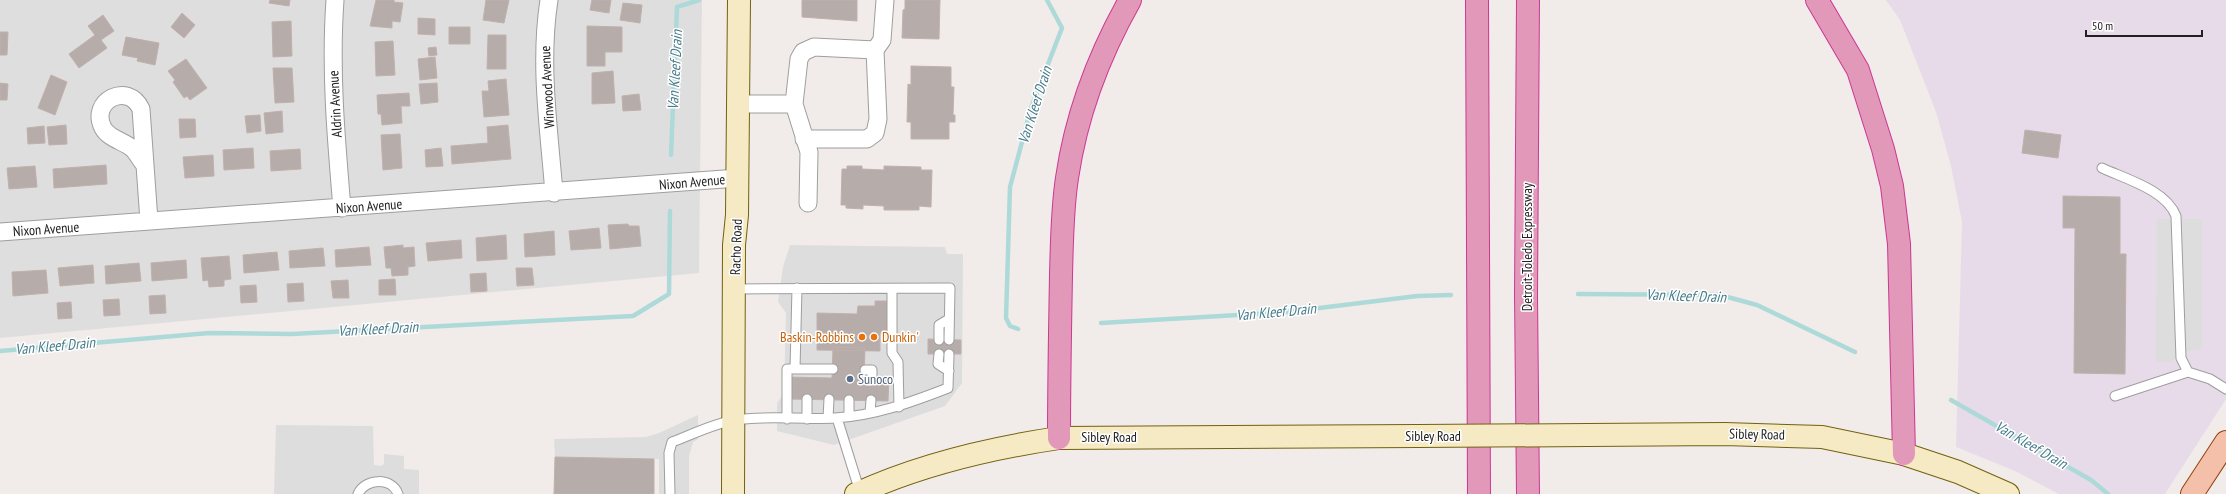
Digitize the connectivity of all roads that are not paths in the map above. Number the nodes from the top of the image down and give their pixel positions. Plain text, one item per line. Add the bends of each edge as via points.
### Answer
1 (335, 0) edge
2 (549, 0) edge
3 (739, 0) edge
4 (885, 0) edge
5 (1130, 0) edge
6 (1477, 0) edge
7 (1528, 0) edge
8 (1816, 0) edge
9 (875, 50) junction
10 (737, 104) junction
11 (794, 104) junction
12 (804, 139) junction
13 (144, 164) dead end
14 (2102, 168) dead end
15 (738, 178) junction
16 (554, 193) junction
17 (808, 203) dead end
18 (342, 208) junction
19 (149, 221) junction
20 (0, 232) edge
21 (797, 288) junction
22 (735, 289) junction
23 (892, 290) junction
24 (949, 319) junction
25 (939, 340) dead end
26 (949, 340) dead end
27 (939, 354) dead end
28 (949, 354) dead end
29 (795, 369) junction
30 (865, 370) dead end
31 (949, 371) junction
32 (830, 372) dead end
33 (2188, 372) junction
34 (872, 378) dead end
35 (2226, 389) edge
36 (2115, 396) dead end
37 (807, 399) dead end
38 (829, 400) dead end
39 (848, 400) dead end
40 (871, 400) dead end
41 (899, 407) junction
42 (870, 412) junction
43 (849, 415) junction
44 (832, 418) junction
45 (786, 419) junction
46 (807, 419) junction
47 (734, 420) junction
48 (1059, 438) junction
49 (2226, 442) edge
50 (1904, 454) junction
51 (858, 493) edge
52 (358, 494) edge
53 (398, 494) edge
54 (670, 494) edge
55 (733, 494) edge
56 (1479, 494) edge
57 (1528, 494) edge
58 (2008, 494) edge
59 (2192, 494) edge

1 - 18 street, Aldrin Avenue via 332,43 333,89
2 - 16 street, Winwood Avenue via 545,75
3 - 10 main road, Racho Road
4 - 9 street via 882,40
5 - 48 highway via 1101,58 1088,92 1079,120 1067,178 1062,217
6 - 56 highway
7 - 57 highway, Detroit-Toledo Expressway
8 - 50 highway via 1858,70 1892,186 1899,244
9 - 11 street via 814,47 803,52 799,59
9 - 12 street via 878,119 875,134 867,139
10 - 11 street
10 - 15 main road, Racho Road
11 - 12 street
12 - 17 street via 809,152
13 - 19 street
14 - 33 lane via 2156,194 2174,211 2181,358
15 - 16 street, Nixon Avenue
15 - 22 main road, Racho Road via 738,214 734,245
16 - 18 street, Nixon Avenue
18 - 19 street, Nixon Avenue
19 - 20 street, Nixon Avenue
21 - 22 lane
21 - 23 lane
21 - 29 lane
22 - 47 main road, Racho Road
23 - 24 lane via 950,288
23 - 41 lane via 892,353 898,362
24 - 25 lane via 939,325
24 - 26 lane
27 - 31 lane via 938,364
28 - 31 lane
29 - 32 lane via 808,373
29 - 45 lane via 786,369
30 - 34 lane via 872,370
31 - 41 lane via 948,388
33 - 35 lane via 2210,379
33 - 36 lane
37 - 46 lane
38 - 44 lane
39 - 43 lane
40 - 42 lane
41 - 42 lane
42 - 43 lane
43 - 44 lane
44 - 46 lane
44 - 51 lane
45 - 46 lane
45 - 47 lane via 772,417
47 - 54 lane via 672,442 669,453
47 - 55 main road, Racho Road
48 - 50 main road, Sibley Road, bridge via 1795,435 1850,442
48 - 51 main road, Sibley Road via 962,458
49 - 59 main road
50 - 58 main road, Sibley Road via 1958,472
52 - 53 lane via 366,485 387,482

